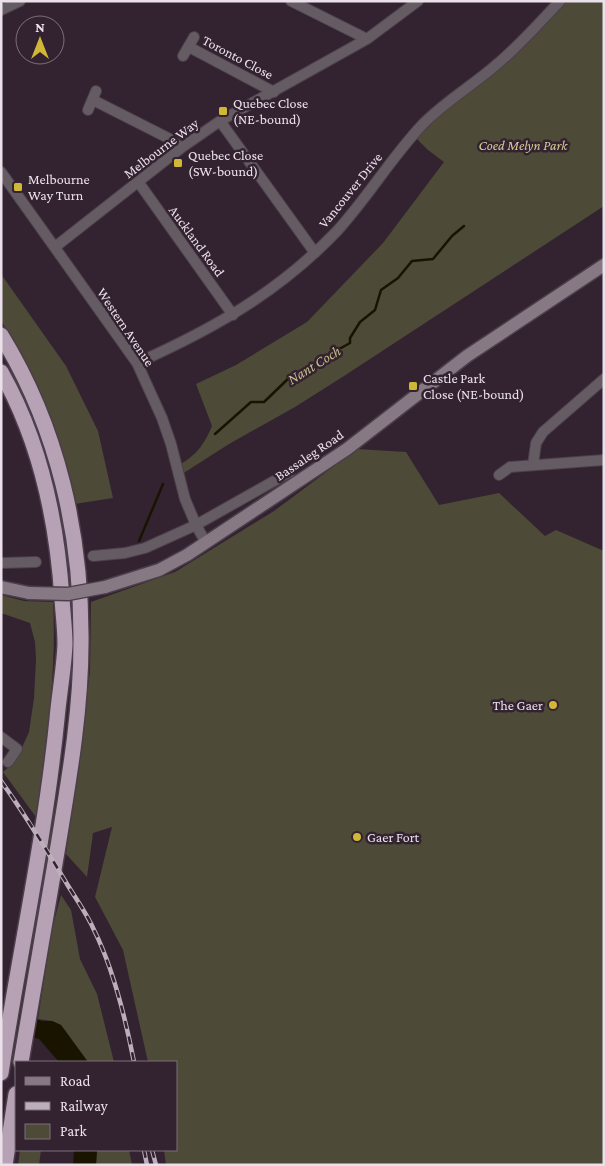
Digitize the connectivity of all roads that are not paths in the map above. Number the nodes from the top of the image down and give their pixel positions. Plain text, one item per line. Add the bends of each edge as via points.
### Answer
1 (20, 1) edge
2 (418, 1) edge
3 (560, 1) edge
4 (288, 3) edge
5 (1, 10) edge
6 (367, 39) junction
7 (189, 47) dead end
8 (274, 92) junction
9 (92, 100) dead end
10 (220, 122) junction
11 (181, 148) junction
12 (1, 172) edge
13 (139, 183) junction
14 (55, 247) junction
15 (315, 253) junction
16 (604, 265) edge
17 (234, 315) junction
18 (1, 335) edge
19 (137, 363) junction
20 (1, 372) edge
21 (604, 379) edge
22 (604, 460) edge
23 (532, 465) junction
24 (290, 472) dead end
25 (499, 475) dead end
26 (196, 525) junction
27 (206, 543) junction
28 (94, 556) dead end
29 (36, 562) dead end
30 (1, 563) edge
31 (1, 587) edge
32 (1, 737) edge
33 (8, 762) dead end
34 (15, 976) junction
35 (1, 1034) edge
36 (21, 1061) edge
37 (2, 1070) edge
38 (15, 1100) edge
39 (5, 1165) edge

1 - 5 street
2 - 6 street, Melbourne Way
3 - 15 street, Vancouver Drive via 495,66 424,123
4 - 6 street
6 - 8 street, Melbourne Way
7 - 8 street, Toronto Close
8 - 10 street, Melbourne Way
9 - 11 street via 170,139
10 - 11 street, Melbourne Way
10 - 15 street
11 - 13 street, Melbourne Way
12 - 14 street, Western Avenue
13 - 14 street, Melbourne Way
13 - 17 street, Auckland Road
14 - 19 street, Western Avenue
15 - 17 street, Vancouver Drive
16 - 27 street, Bassaleg Road via 467,356 347,449
17 - 19 street, Vancouver Drive
18 - 36 highway via 32,391 60,472 76,551 81,643 74,742
19 - 26 street, Western Avenue via 162,418
20 - 34 highway via 31,437 49,502 59,559 65,644 52,769 29,918
21 - 23 street via 543,432 536,443
22 - 23 street
23 - 25 street via 510,467
24 - 26 street, Bassaleg Road
26 - 27 street, Western Avenue
26 - 28 street, Bassaleg Road via 145,548
27 - 31 street, Bassaleg Road, bridge via 159,570 105,587 68,594 29,593
29 - 30 street
32 - 33 street via 18,749
34 - 35 highway
34 - 37 highway
38 - 39 highway

